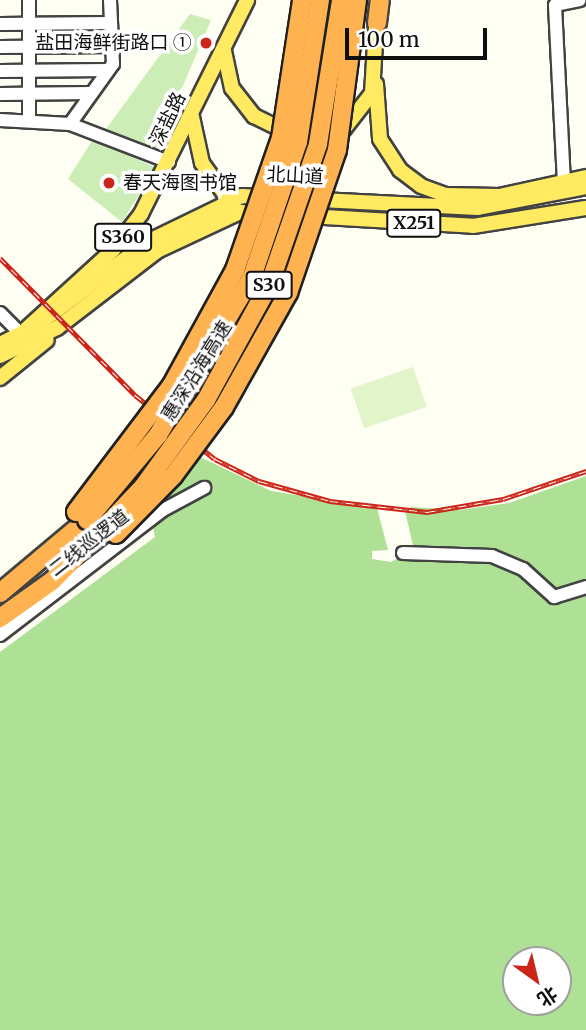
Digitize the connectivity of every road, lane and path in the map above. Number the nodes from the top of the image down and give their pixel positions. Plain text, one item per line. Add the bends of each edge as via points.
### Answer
1 (29, 0) edge
2 (110, 0) edge
3 (247, 0) edge
4 (302, 0) edge
5 (320, 0) edge
6 (341, 0) edge
7 (357, 0) edge
8 (379, 0) edge
9 (580, 0) edge
10 (111, 23) junction
11 (377, 23) joint
12 (0, 24) edge
13 (28, 24) junction
14 (112, 46) junction
15 (225, 46) junction
16 (0, 47) edge
17 (28, 47) junction
18 (29, 70) junction
19 (108, 70) junction
20 (0, 71) edge
21 (376, 84) junction
22 (29, 93) junction
23 (90, 93) junction
24 (0, 94) edge
25 (192, 114) junction
26 (0, 120) edge
27 (29, 121) junction
28 (70, 124) junction
29 (337, 137) junction
30 (169, 162) junction
31 (586, 177) edge
32 (564, 183) junction
33 (586, 187) edge
34 (269, 194) junction
35 (228, 201) junction
36 (586, 208) edge
37 (240, 212) junction
38 (113, 250) junction
39 (84, 288) junction
40 (0, 313) edge
41 (57, 328) junction
42 (21, 334) junction
43 (0, 344) edge
44 (0, 356) edge
45 (0, 378) edge
46 (204, 488) dead end
47 (81, 516) junction
48 (110, 531) junction
49 (403, 553) dead end
50 (586, 587) edge
51 (0, 593) edge
52 (0, 618) edge
53 (0, 635) edge

1 - 13 street
2 - 10 street
3 - 15 main road, 深盐路 / S360
4 - 47 highway, bridge via 281,138 235,270 172,385
5 - 47 highway, 惠深沿海高速 / S30, bridge via 298,142 252,276 158,435
6 - 48 highway, 惠深沿海高速 / S30, bridge via 318,145 264,295 206,400
7 - 48 highway, bridge via 337,150 288,293 190,456
8 - 11 highway
9 - 32 street via 555,5
10 - 13 street
10 - 14 street
11 - 21 main road
12 - 13 street
13 - 17 street
14 - 17 street
14 - 19 street
15 - 25 main road, 深盐路 / S360
15 - 29 main road via 228,78 254,116 301,139
16 - 17 street
17 - 18 street
18 - 19 street
18 - 20 street
18 - 22 street
19 - 23 street
21 - 29 main road
21 - 32 main road via 380,139 400,170 421,186 480,196
22 - 23 street
22 - 24 street
22 - 27 street
23 - 28 street
25 - 30 main road, 深盐路 / S360
25 - 35 main road via 197,150
26 - 27 street
27 - 28 street
28 - 30 street
29 - 34 main road
30 - 38 main road, 深盐路 / S360
31 - 32 main road
33 - 34 main road, 北山道 / X251 via 478,208
34 - 35 main road, 北山道 / X251
34 - 37 main road
35 - 37 main road
35 - 39 main road, 北山道 / X251 via 149,241
36 - 37 main road, 北山道 / X251 via 473,226
37 - 41 main road, 北山道 / X251 via 157,251
38 - 39 main road
38 - 42 main road, 深盐路 / S360 via 33,317
39 - 42 main road, 北山道 / X251
40 - 42 street
41 - 44 main road, 北山道 / X251
41 - 45 main road
42 - 43 main road, 北山道 / X251
46 - 53 street, 二线巡逻道 via 163,510
47 - 51 highway
48 - 52 highway
49 - 50 street via 492,556 523,569 554,597

